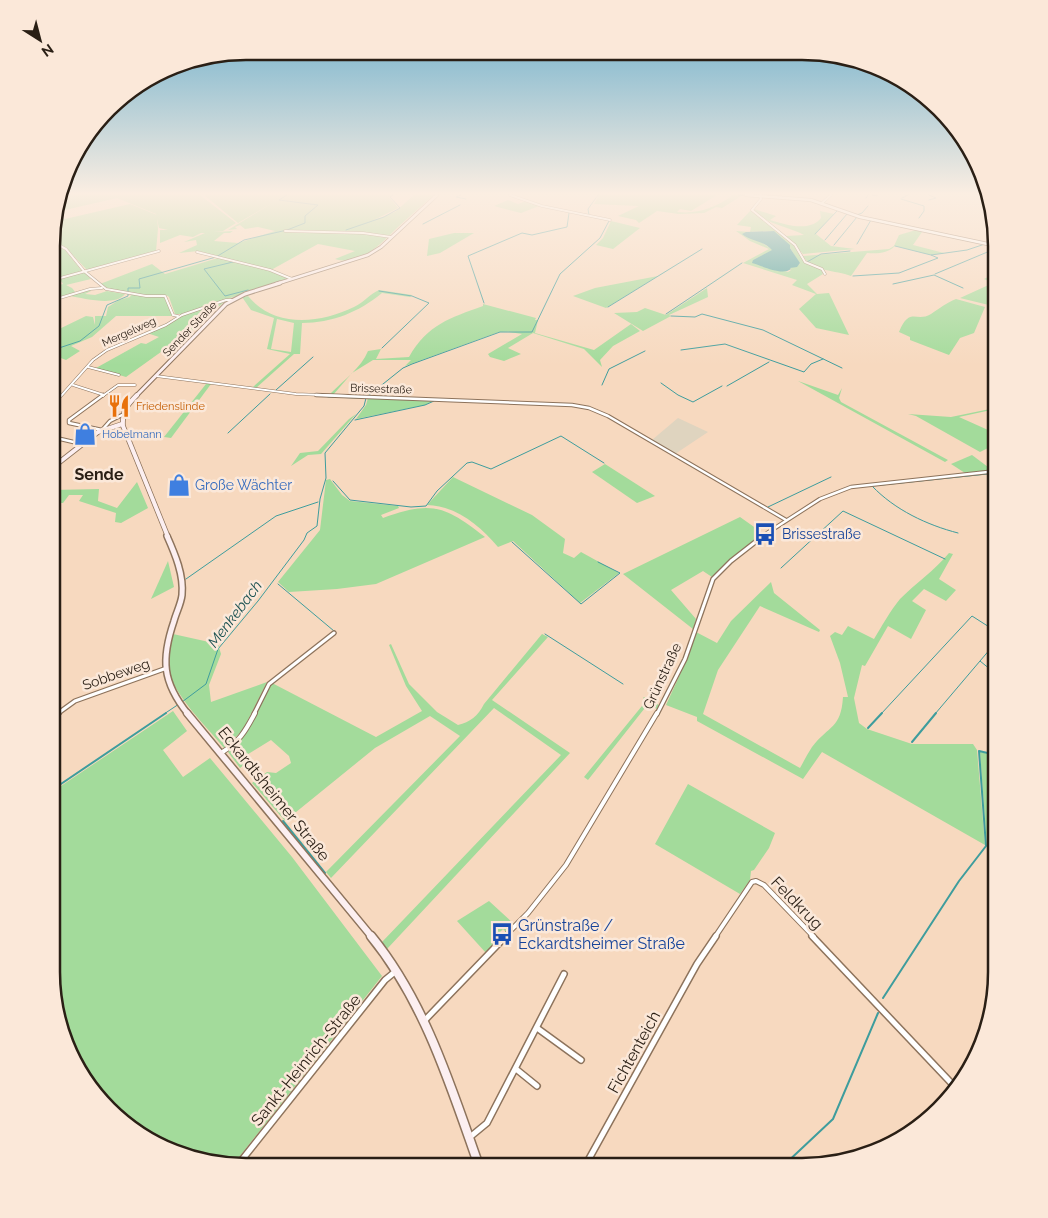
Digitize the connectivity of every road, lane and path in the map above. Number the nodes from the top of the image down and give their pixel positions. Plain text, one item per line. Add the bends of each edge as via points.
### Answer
1 (68, 252) edge
2 (155, 252) edge
3 (198, 252) dead end
4 (373, 252) edge
5 (799, 252) edge
6 (84, 271) junction
7 (825, 274) dead end
8 (60, 278) edge
9 (292, 279) junction
10 (103, 288) junction
11 (60, 298) edge
12 (233, 300) junction
13 (179, 316) junction
14 (88, 366) junction
15 (119, 376) dead end
16 (156, 376) junction
17 (72, 385) junction
18 (135, 385) dead end
19 (104, 395) junction
20 (61, 396) dead end
21 (122, 415) junction
22 (123, 425) junction
23 (104, 429) junction
24 (60, 439) edge
25 (82, 444) junction
26 (60, 462) edge
27 (988, 472) edge
28 (786, 520) junction
29 (334, 633) dead end
30 (164, 669) junction
31 (60, 712) edge
32 (221, 754) junction
33 (706, 951) joint
34 (396, 970) junction
35 (564, 974) dead end
36 (424, 1020) junction
37 (537, 1027) junction
38 (581, 1060) dead end
39 (516, 1069) junction
40 (951, 1083) edge
41 (537, 1086) dead end
42 (469, 1138) junction
43 (243, 1158) edge
44 (476, 1158) edge
45 (590, 1158) edge

1 - 6 street
2 - 6 street
3 - 9 street via 270,270
4 - 9 main road, Sender Straße
5 - 7 street via 806,262
6 - 8 street
6 - 10 street
9 - 12 main road, Sender Straße
10 - 11 street
10 - 13 street via 165,296 173,314
12 - 13 street, Mergelweg
12 - 16 main road, Sender Straße via 205,324
13 - 14 street, Mergelweg via 166,325 107,350
14 - 15 street
14 - 17 street, Mergelweg
16 - 21 main road, Sender Straße
16 - 28 street, Brissestraße via 296,394 588,408 608,416
17 - 19 street
17 - 20 street, Mergelweg
18 - 19 street via 118,385
19 - 23 street via 68,422
21 - 22 main road
21 - 23 street via 114,418
22 - 23 main road
22 - 30 main road, Eckardtsheimer Straße via 182,580 182,597 170,634
23 - 25 main road
24 - 25 street
25 - 26 main road
27 - 28 street, Grünstraße via 844,488
28 - 36 street, Grünstraße via 726,564 713,579 673,684 566,865 528,913
29 - 32 street via 268,684 246,730
30 - 31 street, Sobbeweg via 74,701
30 - 32 main road, Eckardtsheimer Straße via 169,687 179,703
32 - 34 main road, Eckardtsheimer Straße
33 - 40 street, Feldkrug via 749,884 760,882
33 - 45 street, Fichtenteich
34 - 36 main road, Eckardtsheimer Straße
34 - 43 street, Sankt-Heinrich-Straße
35 - 37 street
36 - 42 main road, Eckardtsheimer Straße
37 - 38 street
37 - 39 street
39 - 41 street
39 - 42 street via 487,1123
42 - 44 main road, Eckardtsheimer Straße

